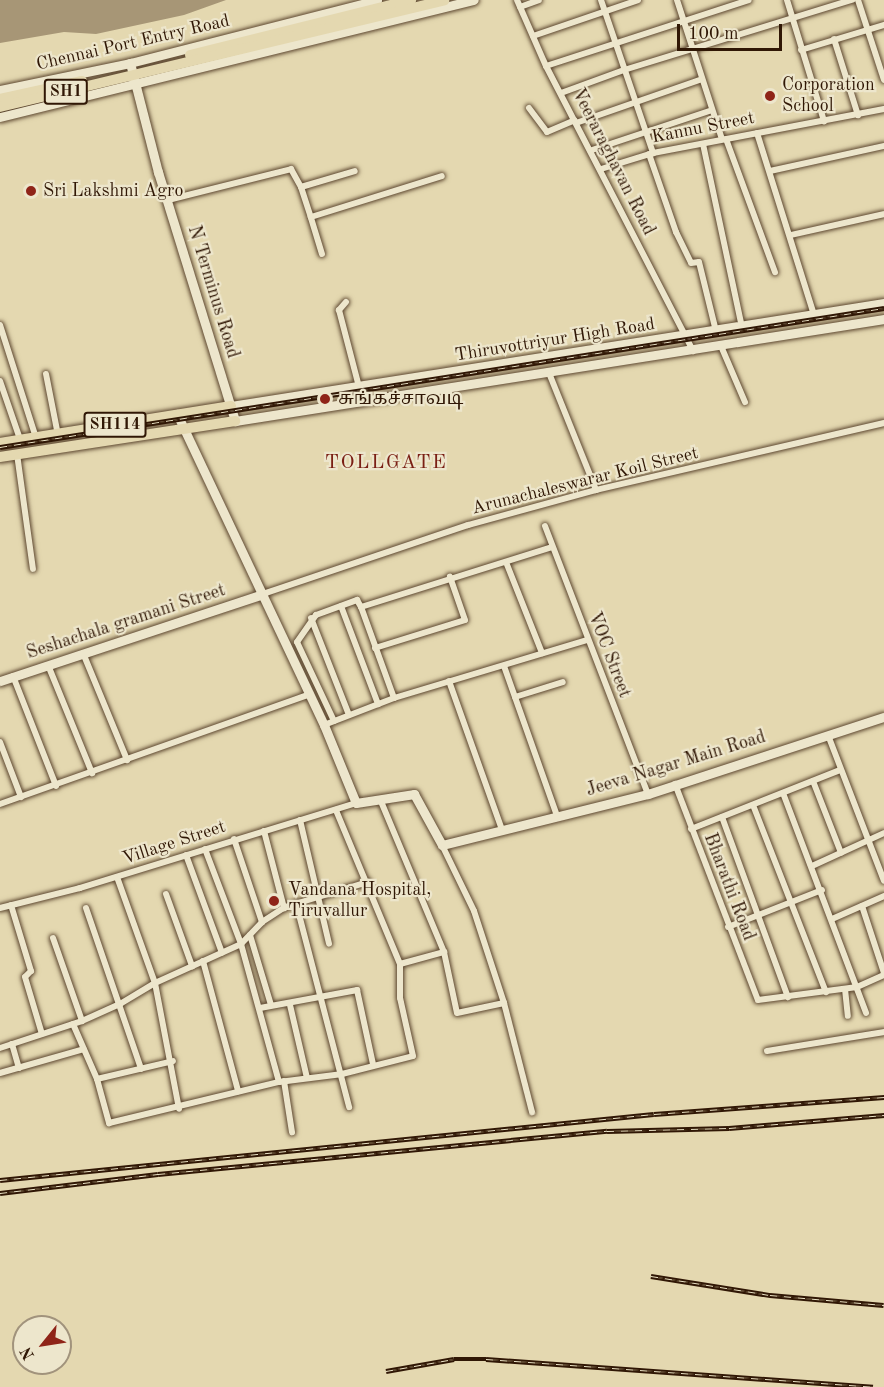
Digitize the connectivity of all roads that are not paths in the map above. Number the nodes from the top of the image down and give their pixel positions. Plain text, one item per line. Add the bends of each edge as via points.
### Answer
1 (377, 0) edge
2 (411, 0) edge
3 (444, 0) edge
4 (474, 0) edge
5 (539, 0) edge
6 (601, 0) edge
7 (638, 0) edge
8 (677, 0) edge
9 (749, 0) edge
10 (787, 0) edge
11 (852, 0) edge
12 (858, 0) edge
13 (519, 3) edge
14 (604, 10) junction
15 (793, 17) junction
16 (684, 21) junction
17 (884, 25) edge
18 (867, 30) junction
19 (533, 36) junction
20 (834, 39) junction
21 (615, 42) junction
22 (693, 48) junction
23 (801, 50) junction
24 (546, 66) junction
25 (624, 70) junction
26 (132, 73) junction
27 (702, 80) junction
28 (884, 80) edge
29 (0, 90) edge
30 (561, 93) junction
31 (0, 99) edge
32 (634, 101) junction
33 (0, 107) edge
34 (529, 108) dead end
35 (711, 110) junction
36 (884, 110) edge
37 (858, 115) junction
38 (0, 117) edge
39 (824, 121) junction
40 (575, 122) junction
41 (644, 131) junction
42 (757, 133) junction
43 (724, 139) junction
44 (702, 144) junction
45 (884, 146) edge
46 (592, 150) junction
47 (651, 154) junction
48 (601, 169) junction
49 (355, 171) dead end
50 (770, 171) junction
51 (442, 176) dead end
52 (301, 187) junction
53 (168, 200) junction
54 (884, 214) edge
55 (310, 217) junction
56 (791, 235) junction
57 (322, 254) dead end
58 (775, 272) dead end
59 (346, 302) dead end
60 (884, 303) edge
61 (814, 315) junction
62 (884, 319) edge
63 (0, 325) edge
64 (742, 327) junction
65 (716, 331) junction
66 (686, 336) junction
67 (721, 346) junction
68 (693, 351) junction
69 (549, 373) junction
70 (46, 374) dead end
71 (0, 381) edge
72 (358, 387) junction
73 (745, 402) dead end
74 (231, 406) junction
75 (177, 414) junction
76 (235, 421) junction
77 (884, 423) edge
78 (183, 428) junction
79 (58, 435) junction
80 (36, 438) junction
81 (20, 439) junction
82 (0, 443) edge
83 (17, 454) junction
84 (0, 457) edge
85 (596, 490) junction
86 (545, 526) dead end
87 (552, 547) junction
88 (506, 562) junction
89 (33, 569) dead end
90 (450, 577) junction
91 (263, 594) junction
92 (341, 606) junction
93 (360, 607) junction
94 (311, 618) junction
95 (587, 640) junction
96 (375, 648) junction
97 (83, 653) junction
98 (542, 654) junction
99 (48, 665) junction
100 (504, 666) junction
101 (13, 676) junction
102 (0, 681) edge
103 (449, 681) junction
104 (563, 682) dead end
105 (310, 694) junction
106 (515, 697) junction
107 (394, 698) junction
108 (378, 704) junction
109 (349, 715) junction
110 (884, 717) edge
111 (334, 721) junction
112 (324, 725) junction
113 (828, 735) junction
114 (0, 742) edge
115 (127, 760) junction
116 (840, 770) junction
117 (92, 773) junction
118 (813, 781) junction
119 (675, 784) junction
120 (56, 786) junction
121 (783, 793) junction
122 (648, 794) junction
123 (21, 797) junction
124 (380, 799) junction
125 (356, 803) junction
126 (0, 804) edge
127 (753, 805) junction
128 (336, 810) junction
129 (557, 816) junction
130 (722, 817) junction
131 (300, 820) junction
132 (691, 829) junction
133 (502, 830) junction
134 (264, 831) junction
135 (884, 833) edge
136 (234, 839) junction
137 (870, 840) junction
138 (442, 845) junction
139 (206, 849) junction
140 (841, 853) junction
141 (186, 855) junction
142 (812, 866) junction
143 (117, 877) junction
144 (884, 881) edge
145 (368, 882) junction
146 (822, 890) junction
147 (166, 894) dead end
148 (884, 896) edge
149 (320, 899) junction
150 (296, 903) junction
151 (788, 903) junction
152 (11, 905) junction
153 (862, 906) junction
154 (0, 908) edge
155 (86, 908) dead end
156 (285, 908) junction
157 (757, 915) junction
158 (832, 919) junction
159 (262, 922) junction
160 (728, 927) junction
161 (250, 935) junction
162 (54, 938) dead end
163 (241, 944) junction
164 (329, 944) dead end
165 (222, 952) junction
166 (444, 952) junction
167 (202, 961) junction
168 (400, 964) junction
169 (192, 966) junction
170 (884, 974) edge
171 (154, 983) junction
172 (857, 987) junction
173 (844, 989) junction
174 (826, 992) junction
175 (788, 997) junction
176 (322, 998) junction
177 (504, 1003) junction
178 (120, 1004) junction
179 (271, 1005) junction
180 (290, 1005) junction
181 (260, 1008) junction
182 (866, 1013) dead end
183 (848, 1016) dead end
184 (82, 1021) junction
185 (73, 1024) junction
186 (884, 1032) edge
187 (42, 1034) junction
188 (12, 1044) junction
189 (0, 1048) edge
190 (84, 1049) junction
191 (766, 1051) dead end
192 (173, 1061) junction
193 (373, 1064) junction
194 (19, 1068) junction
195 (141, 1069) junction
196 (0, 1073) edge
197 (342, 1074) junction
198 (307, 1078) junction
199 (97, 1079) junction
200 (281, 1082) junction
201 (238, 1091) junction
202 (349, 1107) dead end
203 (179, 1108) junction
204 (532, 1113) dead end
205 (292, 1132) dead end

1 - 26 street, Chennai Port Entry Road
2 - 26 main road
3 - 26 main road
4 - 26 street
5 - 13 street
6 - 14 street
7 - 14 street
8 - 16 street
9 - 16 street
10 - 15 street
11 - 15 street
12 - 18 street
13 - 19 street, Veeraraghavan Road
14 - 19 street
14 - 21 street
15 - 22 street
15 - 23 street
16 - 21 street
16 - 22 street
17 - 18 street
18 - 20 street
18 - 28 street
19 - 24 street, Veeraraghavan Road
20 - 23 street
20 - 37 street
21 - 24 street
21 - 25 street
22 - 25 street
22 - 27 street
23 - 39 street
24 - 30 street, Veeraraghavan Road
25 - 30 street
25 - 32 street
26 - 29 street, Chennai Port Entry Road
26 - 31 main road, SH1
26 - 33 main road, SH1
26 - 38 street
26 - 53 street, N Terminus Road
27 - 32 street
27 - 35 street
30 - 40 street, Veeraraghavan Road
32 - 40 street
32 - 41 street
34 - 40 street via 547,132
35 - 41 street
35 - 43 street
36 - 37 street, Kannu Street
37 - 39 street, Kannu Street
39 - 42 street, Kannu Street
40 - 46 street, Veeraraghavan Road
41 - 46 street
41 - 47 street
42 - 43 street, Kannu Street
42 - 50 street
43 - 44 street, Kannu Street
43 - 58 street
44 - 47 street, Kannu Street
44 - 64 street
45 - 50 street
46 - 48 street, Veeraraghavan Road
47 - 48 street, Kannu Street
47 - 65 street via 676,232 691,263 699,262
48 - 66 street, Veeraraghavan Road
49 - 52 street
50 - 56 street
51 - 55 street
52 - 53 street via 291,169
52 - 55 street
53 - 74 street, N Terminus Road
54 - 56 street
55 - 57 street
56 - 61 street
59 - 72 street via 339,310
60 - 61 street, Thiruvottriyur High Road
61 - 64 street, Thiruvottriyur High Road
62 - 67 street, Thiruvottriyur High Road
63 - 80 street
64 - 65 street, Thiruvottriyur High Road
65 - 66 street, Thiruvottriyur High Road
66 - 68 street, Veeraraghavan Road
66 - 72 street, Thiruvottriyur High Road
67 - 68 street, Thiruvottriyur High Road
67 - 73 street
68 - 69 street, Thiruvottriyur High Road
69 - 76 street, Thiruvottriyur High Road
69 - 85 street
70 - 79 street
71 - 81 street
72 - 74 street, Thiruvottriyur High Road
74 - 75 main road, SH114
74 - 76 street, N Terminus Road
75 - 78 street
75 - 79 main road, SH114
76 - 78 main road, SH114
77 - 85 street, Arunachaleswarar Koil Street
78 - 83 main road, SH114
78 - 91 street
79 - 80 main road, SH114
80 - 81 main road, SH114
81 - 82 main road, SH114
83 - 84 main road, SH114
83 - 89 street
85 - 91 street, Arunachaleswarar Koil Street via 468,525
86 - 87 street, VOC Street
87 - 88 street
87 - 95 street, VOC Street
88 - 90 street
88 - 98 street
90 - 93 street
90 - 96 street via 465,620
91 - 97 street, Seshachala gramani Street
91 - 105 street
92 - 93 street via 357,600
92 - 94 street
92 - 108 street
93 - 96 street
94 - 109 street
94 - 111 street via 297,642
95 - 98 street
95 - 122 street, VOC Street
96 - 107 street
97 - 99 street, Seshachala gramani Street
97 - 115 street
98 - 100 street
99 - 101 street, Seshachala gramani Street
99 - 117 street
100 - 103 street
100 - 106 street
101 - 102 street, Seshachala gramani Street
101 - 120 street
103 - 107 street
103 - 133 street
104 - 106 street
105 - 112 street
105 - 115 street
106 - 129 street
107 - 108 street
108 - 109 street
109 - 111 street
110 - 113 street, Jeeva Nagar Main Road
111 - 112 street
112 - 125 street
113 - 116 street
113 - 119 street, Jeeva Nagar Main Road
114 - 123 street
115 - 117 street
116 - 118 street
116 - 137 street
117 - 120 street
118 - 121 street
118 - 140 street
119 - 122 street, Jeeva Nagar Main Road
119 - 132 street, Bharathi Road
120 - 123 street
121 - 127 street
121 - 142 street
122 - 129 street, Jeeva Nagar Main Road
123 - 126 street
124 - 125 street
124 - 138 street via 414,795
124 - 166 street
125 - 128 street, Village Street
127 - 130 street
127 - 151 street
128 - 131 street, Village Street
128 - 145 street
129 - 133 street, Jeeva Nagar Main Road
130 - 132 street
130 - 157 street
131 - 134 street, Village Street
131 - 149 street
132 - 160 street, Bharathi Road
133 - 138 street, Jeeva Nagar Main Road
134 - 136 street, Village Street
134 - 156 street
135 - 137 street
136 - 139 street, Village Street
136 - 159 street
137 - 140 street
137 - 144 street
138 - 177 street via 474,911
139 - 141 street, Village Street
139 - 163 street
140 - 142 street
141 - 143 street, Village Street
141 - 165 street
142 - 146 street
143 - 152 street, Village Street
143 - 171 street
145 - 149 street
145 - 168 street
146 - 151 street
146 - 158 street
147 - 169 street
148 - 153 street
149 - 150 street
149 - 164 street
150 - 156 street
150 - 176 street
151 - 157 street
151 - 174 street
152 - 154 street, Village Street
152 - 187 street via 31,970 25,977
153 - 158 street
153 - 170 street
155 - 178 street
156 - 159 street
157 - 160 street
157 - 175 street
158 - 172 street
159 - 161 street
160 - 175 street, Bharathi Road via 758,1000
161 - 163 street
161 - 179 street
162 - 184 street
163 - 165 street
163 - 181 street
165 - 167 street
166 - 168 street
166 - 177 street via 457,1013
167 - 169 street
167 - 201 street
168 - 193 street via 400,998 413,1056
169 - 171 street
170 - 172 street
171 - 178 street
171 - 192 street
172 - 173 street
172 - 182 street
173 - 174 street
173 - 183 street
174 - 175 street
176 - 180 street
176 - 193 street via 357,990
176 - 197 street
177 - 204 street
178 - 184 street
178 - 195 street
179 - 180 street
179 - 181 street
180 - 198 street
181 - 200 street
184 - 185 street
185 - 187 street
185 - 190 street
186 - 191 street
187 - 188 street
188 - 189 street
188 - 194 street
190 - 194 street
190 - 199 street
192 - 195 street
192 - 203 street
193 - 197 street
194 - 196 street
195 - 199 street
197 - 198 street
197 - 202 street
198 - 200 street
199 - 203 street via 109,1123
200 - 201 street
200 - 205 street
201 - 203 street

